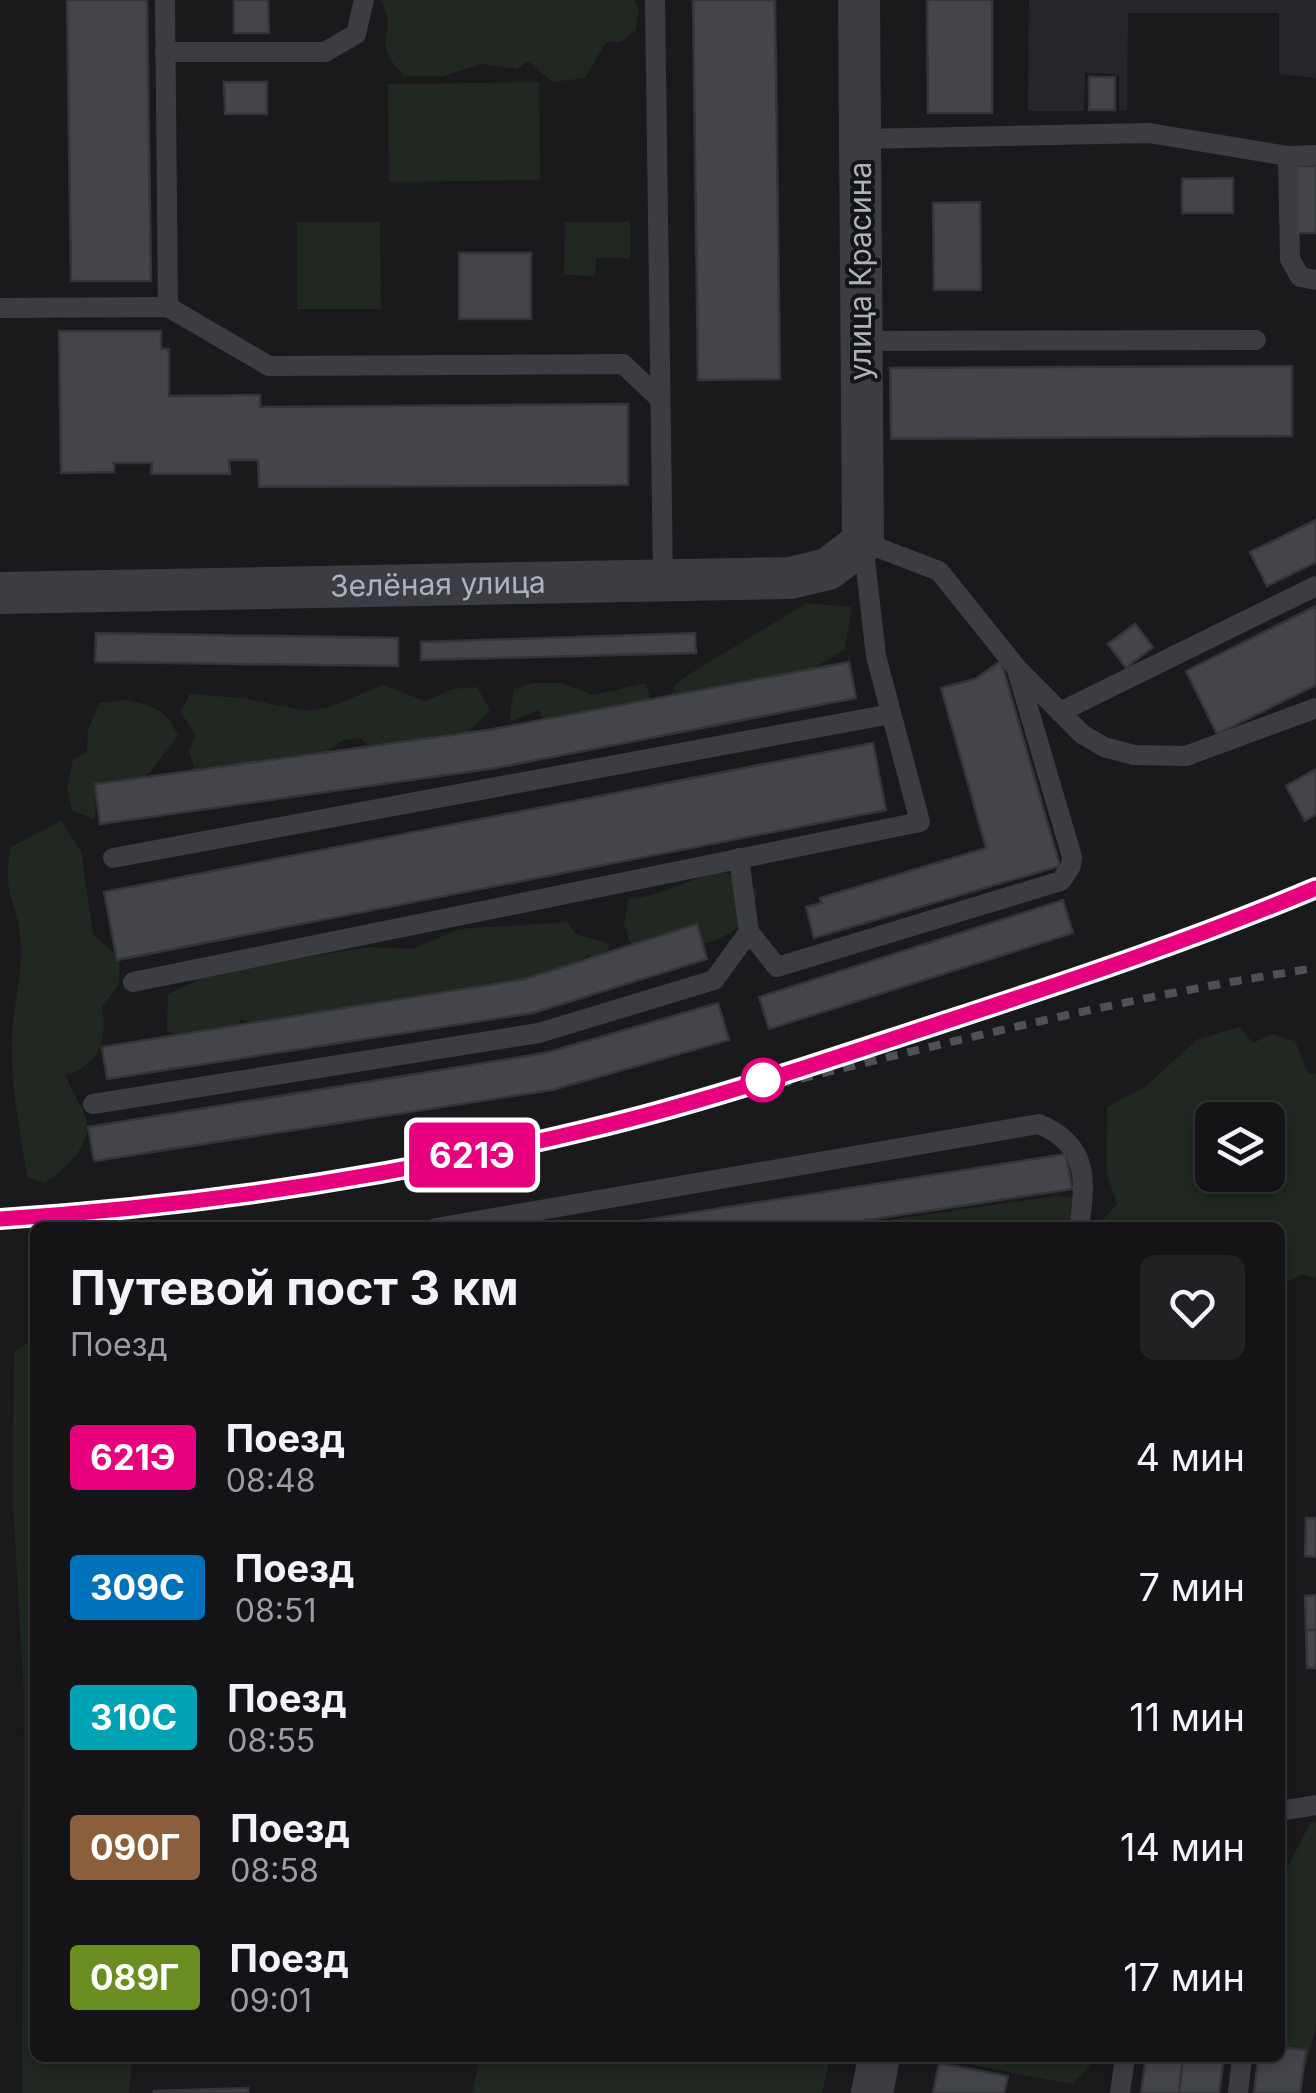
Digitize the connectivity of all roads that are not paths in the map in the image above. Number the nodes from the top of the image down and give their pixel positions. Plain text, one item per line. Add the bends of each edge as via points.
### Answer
1 (165, 0) edge
2 (364, 0) edge
3 (655, 0) edge
4 (859, 0) edge
5 (166, 52) junction
6 (860, 140) junction
7 (1316, 155) edge
8 (1288, 156) junction
9 (1316, 280) edge
10 (168, 307) junction
11 (0, 308) edge
12 (863, 340) junction
13 (1256, 340) dead end
14 (660, 398) junction
15 (864, 542) junction
16 (663, 580) junction
17 (1316, 586) edge
18 (0, 593) edge
19 (1016, 667) junction
20 (1316, 708) edge
21 (1060, 712) junction
22 (891, 714) junction
23 (113, 858) dead end
24 (739, 858) junction
25 (749, 932) junction
26 (133, 982) dead end
27 (93, 1104) dead end
28 (530, 1220) edge
29 (1080, 1222) edge
30 (1316, 1805) edge
31 (1285, 1810) edge
32 (878, 2062) edge
33 (1124, 2062) edge
34 (1242, 2062) edge
35 (872, 2093) edge
36 (1120, 2093) edge
37 (1238, 2093) edge

1 - 5 lane
2 - 5 lane via 356,34 325,52
3 - 14 lane
4 - 6 street, улица Красина
5 - 10 lane
6 - 8 lane via 1149,133
6 - 12 street, улица Красина
7 - 8 lane
8 - 9 lane via 1290,259 1300,277
10 - 11 lane
10 - 14 lane via 268,366 623,364
12 - 13 lane
12 - 15 street, улица Красина
14 - 16 lane
15 - 16 street, Зелёная улица via 828,570 790,578
15 - 19 lane via 939,571
15 - 22 lane via 876,656
16 - 18 street, Зелёная улица
17 - 21 lane
19 - 21 lane
19 - 25 lane via 1072,857 1066,876 777,966
20 - 21 lane via 1186,756 1134,756 1104,747
22 - 23 lane
22 - 24 lane via 920,822
24 - 25 lane
24 - 26 lane
25 - 27 lane via 714,980 540,1033
28 - 29 lane via 1040,1124 1064,1134 1076,1150 1085,1186
30 - 31 lane
32 - 35 street
33 - 36 lane
34 - 37 lane

